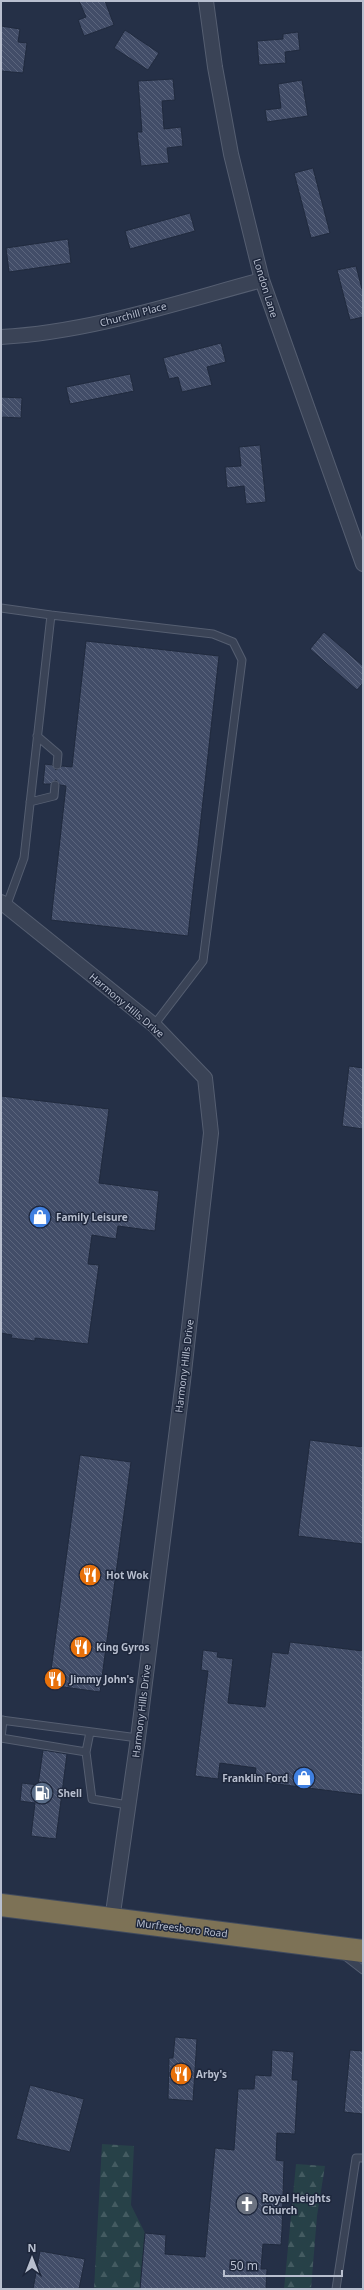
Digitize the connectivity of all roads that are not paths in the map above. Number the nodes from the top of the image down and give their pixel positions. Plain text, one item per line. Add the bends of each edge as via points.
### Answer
1 (206, 1) edge
2 (262, 280) junction
3 (1, 337) edge
4 (363, 564) edge
5 (1, 608) edge
6 (51, 615) junction
7 (37, 736) junction
8 (57, 766) dead end
9 (55, 785) dead end
10 (30, 802) junction
11 (4, 904) edge
12 (154, 1025) junction
13 (2, 1720) edge
14 (90, 1732) junction
15 (1, 1738) edge
16 (138, 1738) junction
17 (86, 1752) junction
18 (128, 1805) junction
19 (1, 1906) edge
20 (112, 1920) junction
21 (335, 1948) junction
22 (363, 1951) edge
23 (363, 1970) edge
24 (363, 2158) edge
25 (336, 2289) edge

1 - 2 street, London Lane via 231,154
2 - 3 street, Churchill Place via 102,323 35,335
2 - 4 street, London Lane
5 - 6 lane
6 - 7 lane
6 - 12 lane via 213,634 233,642 242,660 203,961
7 - 8 lane via 58,754
7 - 10 lane
9 - 10 lane via 54,796
10 - 11 lane via 24,858
11 - 12 street, Harmony Hills Drive
12 - 16 street, Harmony Hills Drive via 205,1078 211,1133
13 - 14 lane
13 - 15 lane
14 - 16 lane
14 - 17 lane
15 - 17 lane
16 - 18 street, Harmony Hills Drive
17 - 18 lane via 92,1798
18 - 20 street, Harmony Hills Drive
19 - 20 highway, Murfreesboro Road
20 - 21 highway, Murfreesboro Road
21 - 22 highway, Murfreesboro Road
21 - 23 lane
24 - 25 lane via 356,2158

